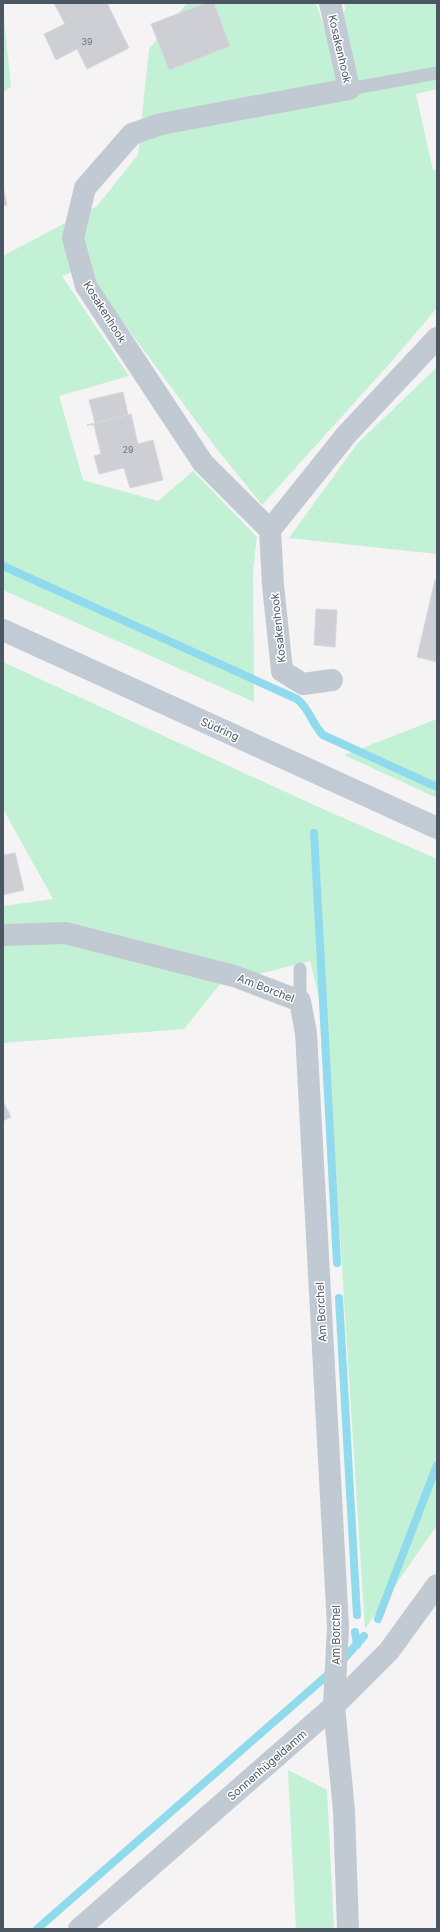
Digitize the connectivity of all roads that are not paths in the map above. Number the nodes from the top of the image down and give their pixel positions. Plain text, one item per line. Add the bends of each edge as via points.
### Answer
1 (330, 3) edge
2 (437, 73) edge
3 (349, 89) junction
4 (437, 338) edge
5 (270, 530) junction
6 (3, 630) edge
7 (332, 680) dead end
8 (437, 828) edge
9 (3, 935) edge
10 (300, 969) dead end
11 (300, 1001) junction
12 (437, 1585) edge
13 (334, 1706) junction
14 (80, 1929) edge
15 (348, 1929) edge

1 - 3 street, Kosakenhook
2 - 3 lane
3 - 5 street, Kosakenhook via 161,124 132,134 85,188 73,238 86,286 203,463
4 - 5 street via 347,434
5 - 7 street, Kosakenhook via 282,671 303,684
6 - 8 main road, Südring
9 - 11 street, Am Borchel via 65,933 79,936 234,976
10 - 11 lane
11 - 13 street, Am Borchel via 306,1033 338,1627
12 - 13 street, Sonnenhügeldamm via 389,1651
13 - 14 street, Sonnenhügeldamm
13 - 15 street, Am Borchel via 344,1811

